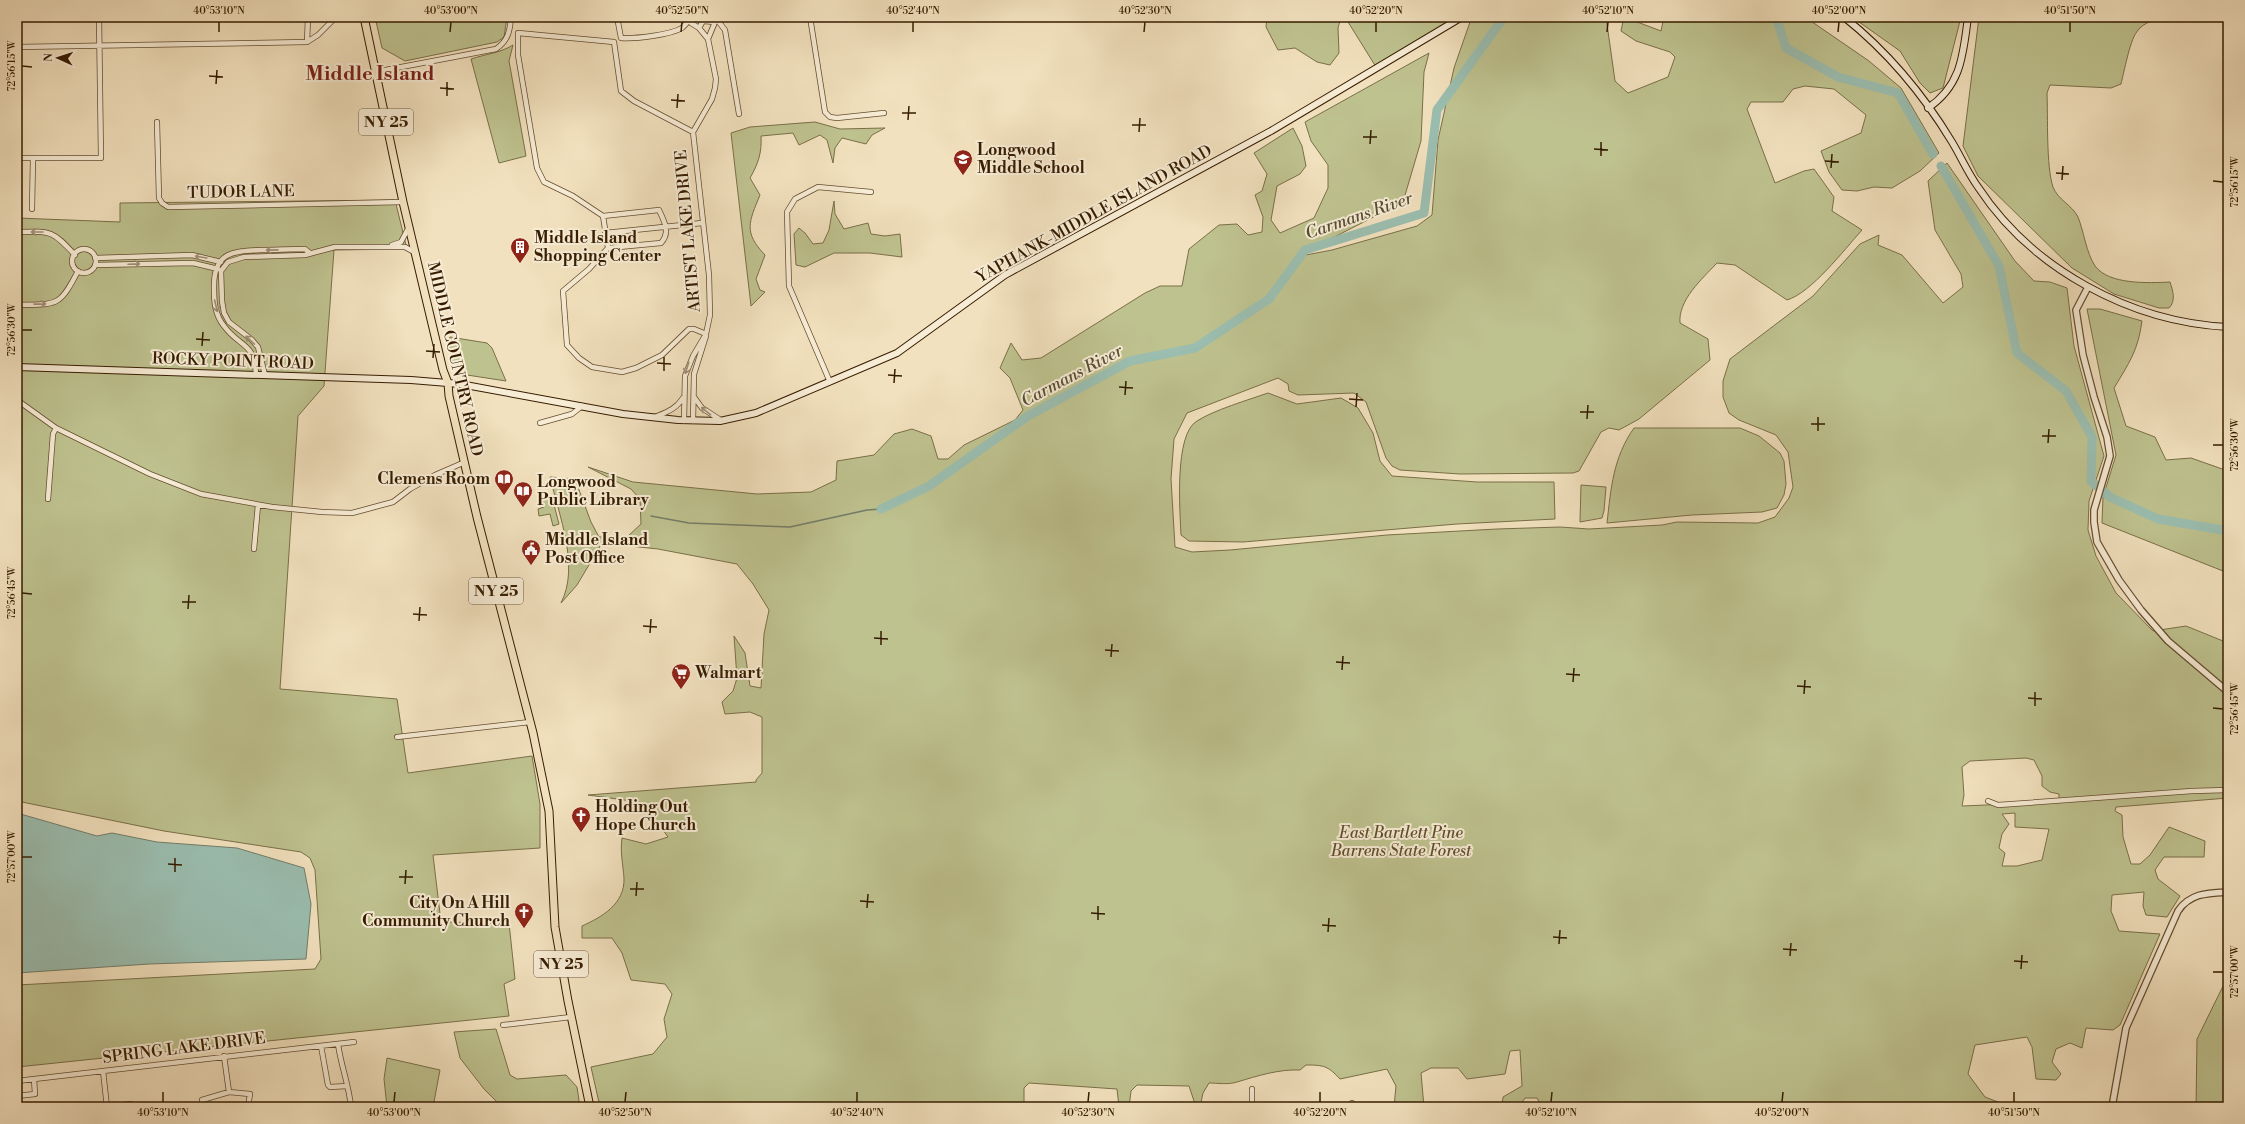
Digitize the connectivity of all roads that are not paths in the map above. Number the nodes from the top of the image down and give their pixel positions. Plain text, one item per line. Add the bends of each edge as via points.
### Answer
1 (99, 17) edge
2 (308, 17) edge
3 (336, 17) edge
4 (364, 17) edge
5 (511, 17) edge
6 (617, 17) edge
7 (810, 17) edge
8 (1462, 17) edge
9 (1844, 17) edge
10 (1968, 17) edge
11 (688, 19) edge
12 (718, 20) edge
13 (699, 28) junction
14 (708, 39) junction
15 (307, 42) junction
16 (99, 45) junction
17 (17, 47) edge
18 (375, 72) junction
19 (1928, 108) junction
20 (884, 113) dead end
21 (739, 114) dead end
22 (157, 122) dead end
23 (693, 132) junction
24 (17, 158) edge
25 (33, 158) junction
26 (871, 192) dead end
27 (403, 202) junction
28 (32, 209) dead end
29 (604, 216) junction
30 (702, 223) junction
31 (666, 226) junction
32 (409, 227) junction
33 (17, 232) edge
34 (605, 233) junction
35 (391, 246) junction
36 (608, 248) junction
37 (310, 253) junction
38 (416, 253) junction
39 (75, 255) junction
40 (95, 258) junction
41 (220, 261) junction
42 (226, 264) junction
43 (95, 265) junction
44 (216, 268) junction
45 (221, 270) junction
46 (78, 271) junction
47 (2088, 287) junction
48 (17, 305) edge
49 (2228, 327) edge
50 (706, 334) junction
51 (17, 367) edge
52 (256, 374) junction
53 (265, 375) junction
54 (830, 382) junction
55 (448, 383) junction
56 (694, 396) junction
57 (684, 397) junction
58 (17, 400) edge
59 (582, 406) junction
60 (654, 418) junction
61 (684, 421) junction
62 (693, 421) junction
63 (722, 421) junction
64 (540, 423) dead end
65 (56, 428) junction
66 (464, 462) junction
67 (48, 499) dead end
68 (258, 505) junction
69 (254, 549) dead end
70 (2228, 692) edge
71 (530, 722) junction
72 (397, 737) dead end
73 (2228, 790) edge
74 (1988, 801) dead end
75 (2228, 892) edge
76 (571, 1017) junction
77 (502, 1025) dead end
78 (354, 1042) dead end
79 (338, 1044) junction
80 (321, 1046) junction
81 (224, 1056) junction
82 (104, 1071) junction
83 (34, 1079) junction
84 (17, 1081) edge
85 (347, 1086) junction
86 (1252, 1089) dead end
87 (229, 1092) junction
88 (17, 1096) edge
89 (108, 1107) edge
90 (130, 1107) edge
91 (204, 1107) edge
92 (248, 1107) edge
93 (351, 1107) edge
94 (590, 1107) edge
95 (1252, 1107) edge
96 (2112, 1107) edge

1 - 16 street
2 - 15 street
3 - 15 street via 318,36
4 - 18 main road, MIDDLE COUNTRY ROAD / NY 25
5 - 18 street via 505,43 496,49
6 - 11 street via 621,38 664,33 682,28
7 - 20 street via 825,112 830,117 837,118
8 - 54 main road, YAPHANK-MIDDLE ISLAND ROAD via 1271,131 1006,276 897,353
9 - 19 main road via 1874,41 1893,61
10 - 19 main road via 1961,60 1954,82 1940,100
11 - 13 street, ARTIST LAKE DRIVE
12 - 13 street via 703,21
12 - 14 street
12 - 21 street via 725,30
13 - 14 street, ARTIST LAKE DRIVE
14 - 23 street, ARTIST LAKE DRIVE via 716,79 715,88 712,99
15 - 16 street
16 - 17 street
16 - 25 street via 101,158
18 - 27 main road, MIDDLE COUNTRY ROAD / NY 25
19 - 47 main road via 1951,141 1978,188 2009,225 2055,267
22 - 27 street, TUDOR LANE via 159,198 168,207
23 - 29 street via 634,101 621,91 614,42 518,33 518,55 541,179
23 - 30 street, ARTIST LAKE DRIVE
24 - 25 street
25 - 28 street
26 - 54 street via 818,187 795,198 787,212 789,286
27 - 32 main road, MIDDLE COUNTRY ROAD / NY 25
29 - 31 street via 659,210
29 - 34 street
30 - 31 street
30 - 50 street, ARTIST LAKE DRIVE via 710,301
31 - 34 street
31 - 36 street via 666,236 661,243
32 - 35 street via 401,242
32 - 38 main road, MIDDLE COUNTRY ROAD / NY 25
39 -> 33 street via 57,235 47,232
34 - 36 street
35 - 37 street via 335,247
35 - 38 street via 405,247
36 - 50 street via 589,269 561,293 567,345 579,358 592,367 622,372 652,361 689,329
37 -> 41 street via 304,249 236,251
37 - 42 street via 235,258
38 - 55 main road, MIDDLE COUNTRY ROAD / NY 25
39 - 40 street via 87,250
39 - 46 street via 73,264
41 -> 40 street via 192,255
40 - 43 street
41 - 42 street
41 - 44 street
42 - 45 street
43 -> 44 street via 193,263
43 - 46 street via 87,273
44 - 45 street
44 -> 52 street via 214,303 219,320 232,336 251,351
53 -> 45 street via 258,347 229,322 224,313
48 -> 46 street via 52,304 62,299
47 - 49 main road via 2115,300 2158,315
47 - 70 street via 2076,310 2083,355 2107,437 2110,456 2094,510 2097,542 2133,600 2168,641
50 - 56 street via 694,374
50 -> 57 street, ARTIST LAKE DRIVE via 689,363 685,376
51 - 52 main road, ROCKY POINT ROAD
52 - 53 main road, ROCKY POINT ROAD
53 - 55 main road, ROCKY POINT ROAD
54 - 63 main road, YAPHANK-MIDDLE ISLAND ROAD via 756,413
55 - 59 main road, YAPHANK-MIDDLE ISLAND ROAD
55 - 66 main road, MIDDLE COUNTRY ROAD / NY 25
56 - 62 street
63 -> 56 street via 702,408
57 - 60 street via 671,411
57 - 61 street, ARTIST LAKE DRIVE
58 - 65 street
59 - 60 main road, YAPHANK-MIDDLE ISLAND ROAD
59 - 64 street via 572,414
60 - 61 main road, YAPHANK-MIDDLE ISLAND ROAD
61 - 62 main road, YAPHANK-MIDDLE ISLAND ROAD
62 - 63 main road, YAPHANK-MIDDLE ISLAND ROAD
65 - 67 street via 53,434
65 - 68 street via 173,484 201,494
66 - 68 street via 410,489 393,502 368,510 320,512
66 - 71 main road, MIDDLE COUNTRY ROAD / NY 25
68 - 69 street
71 - 72 street
71 - 76 main road, MIDDLE COUNTRY ROAD / NY 25 via 549,811 555,927
73 - 74 street via 1998,805
75 - 96 street via 2198,895 2182,904 2178,911 2126,1028
76 - 77 street
76 - 94 main road, MIDDLE COUNTRY ROAD / NY 25
78 - 79 street, SPRING LAKE DRIVE
79 - 80 street, SPRING LAKE DRIVE
79 - 85 street via 340,1065
80 - 81 street, SPRING LAKE DRIVE
80 - 85 street via 328,1085
81 - 82 street, SPRING LAKE DRIVE
81 - 87 street
82 - 83 street, SPRING LAKE DRIVE
82 - 89 street
83 - 84 street, SPRING LAKE DRIVE
83 - 88 street via 36,1094
85 - 93 street
86 - 95 street
87 - 91 street via 202,1100
87 - 92 street via 250,1094
89 - 90 street via 131,1104

